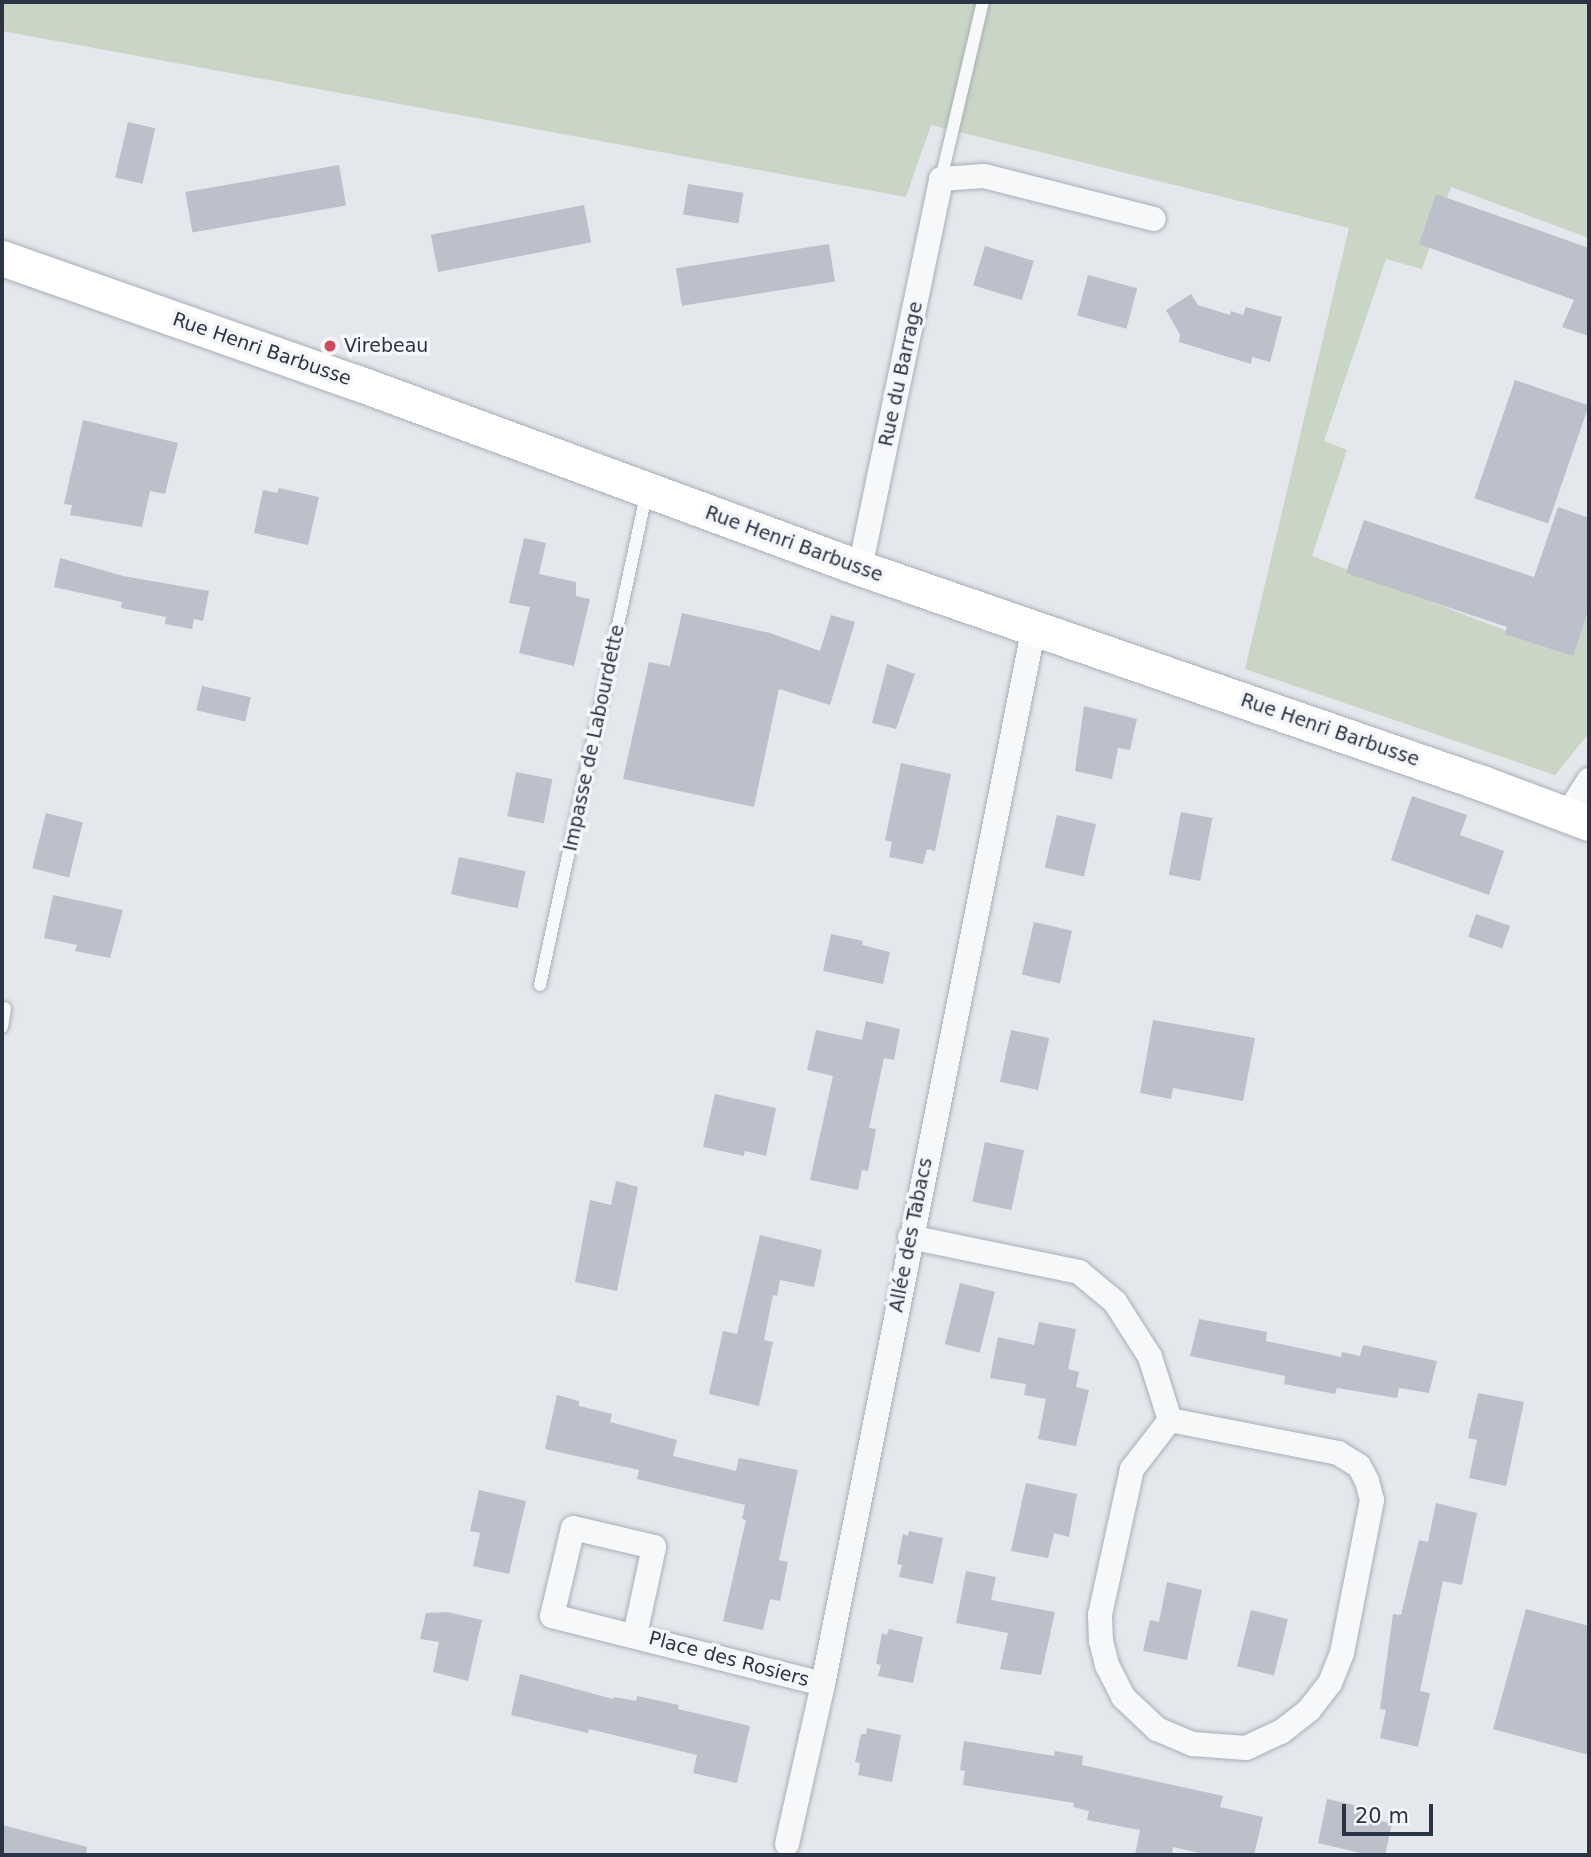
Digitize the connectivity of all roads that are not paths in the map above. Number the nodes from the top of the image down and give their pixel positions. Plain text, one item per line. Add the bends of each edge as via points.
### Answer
1 (983, 2) edge
2 (942, 179) junction
3 (1154, 219) dead end
4 (2, 258) edge
5 (647, 491) junction
6 (860, 568) junction
7 (1034, 626) junction
8 (1589, 780) edge
9 (1578, 819) edge
10 (540, 985) dead end
11 (5, 1008) dead end
12 (2, 1027) edge
13 (910, 1237) junction
14 (1170, 1420) junction
15 (635, 1635) junction
16 (823, 1684) junction
17 (786, 1849) edge

1 - 2 lane, Rue du Barrage
2 - 3 street via 984,176
2 - 6 street, Rue du Barrage
4 - 5 main road, Rue Henri Barbusse
5 - 6 main road, Rue Henri Barbusse
5 - 10 lane, Impasse de Labourdette
6 - 7 main road, Rue Henri Barbusse
7 - 9 main road, Rue Henri Barbusse
7 - 13 street, Allée des Tabacs
8 - 9 street
11 - 12 lane
13 - 14 street via 1079,1272 1115,1302 1150,1357
13 - 16 street, Allée des Tabacs
14 - 14 street via 1132,1469 1100,1615 1101,1641 1123,1697 1157,1729 1194,1744 1246,1748 1290,1725 1330,1683 1342,1653 1372,1500 1359,1466 1338,1453
15 - 15 street, Place des Rosiers via 552,1616 573,1528 654,1547
15 - 16 street, Place des Rosiers
16 - 17 street, Allée des Tabacs

